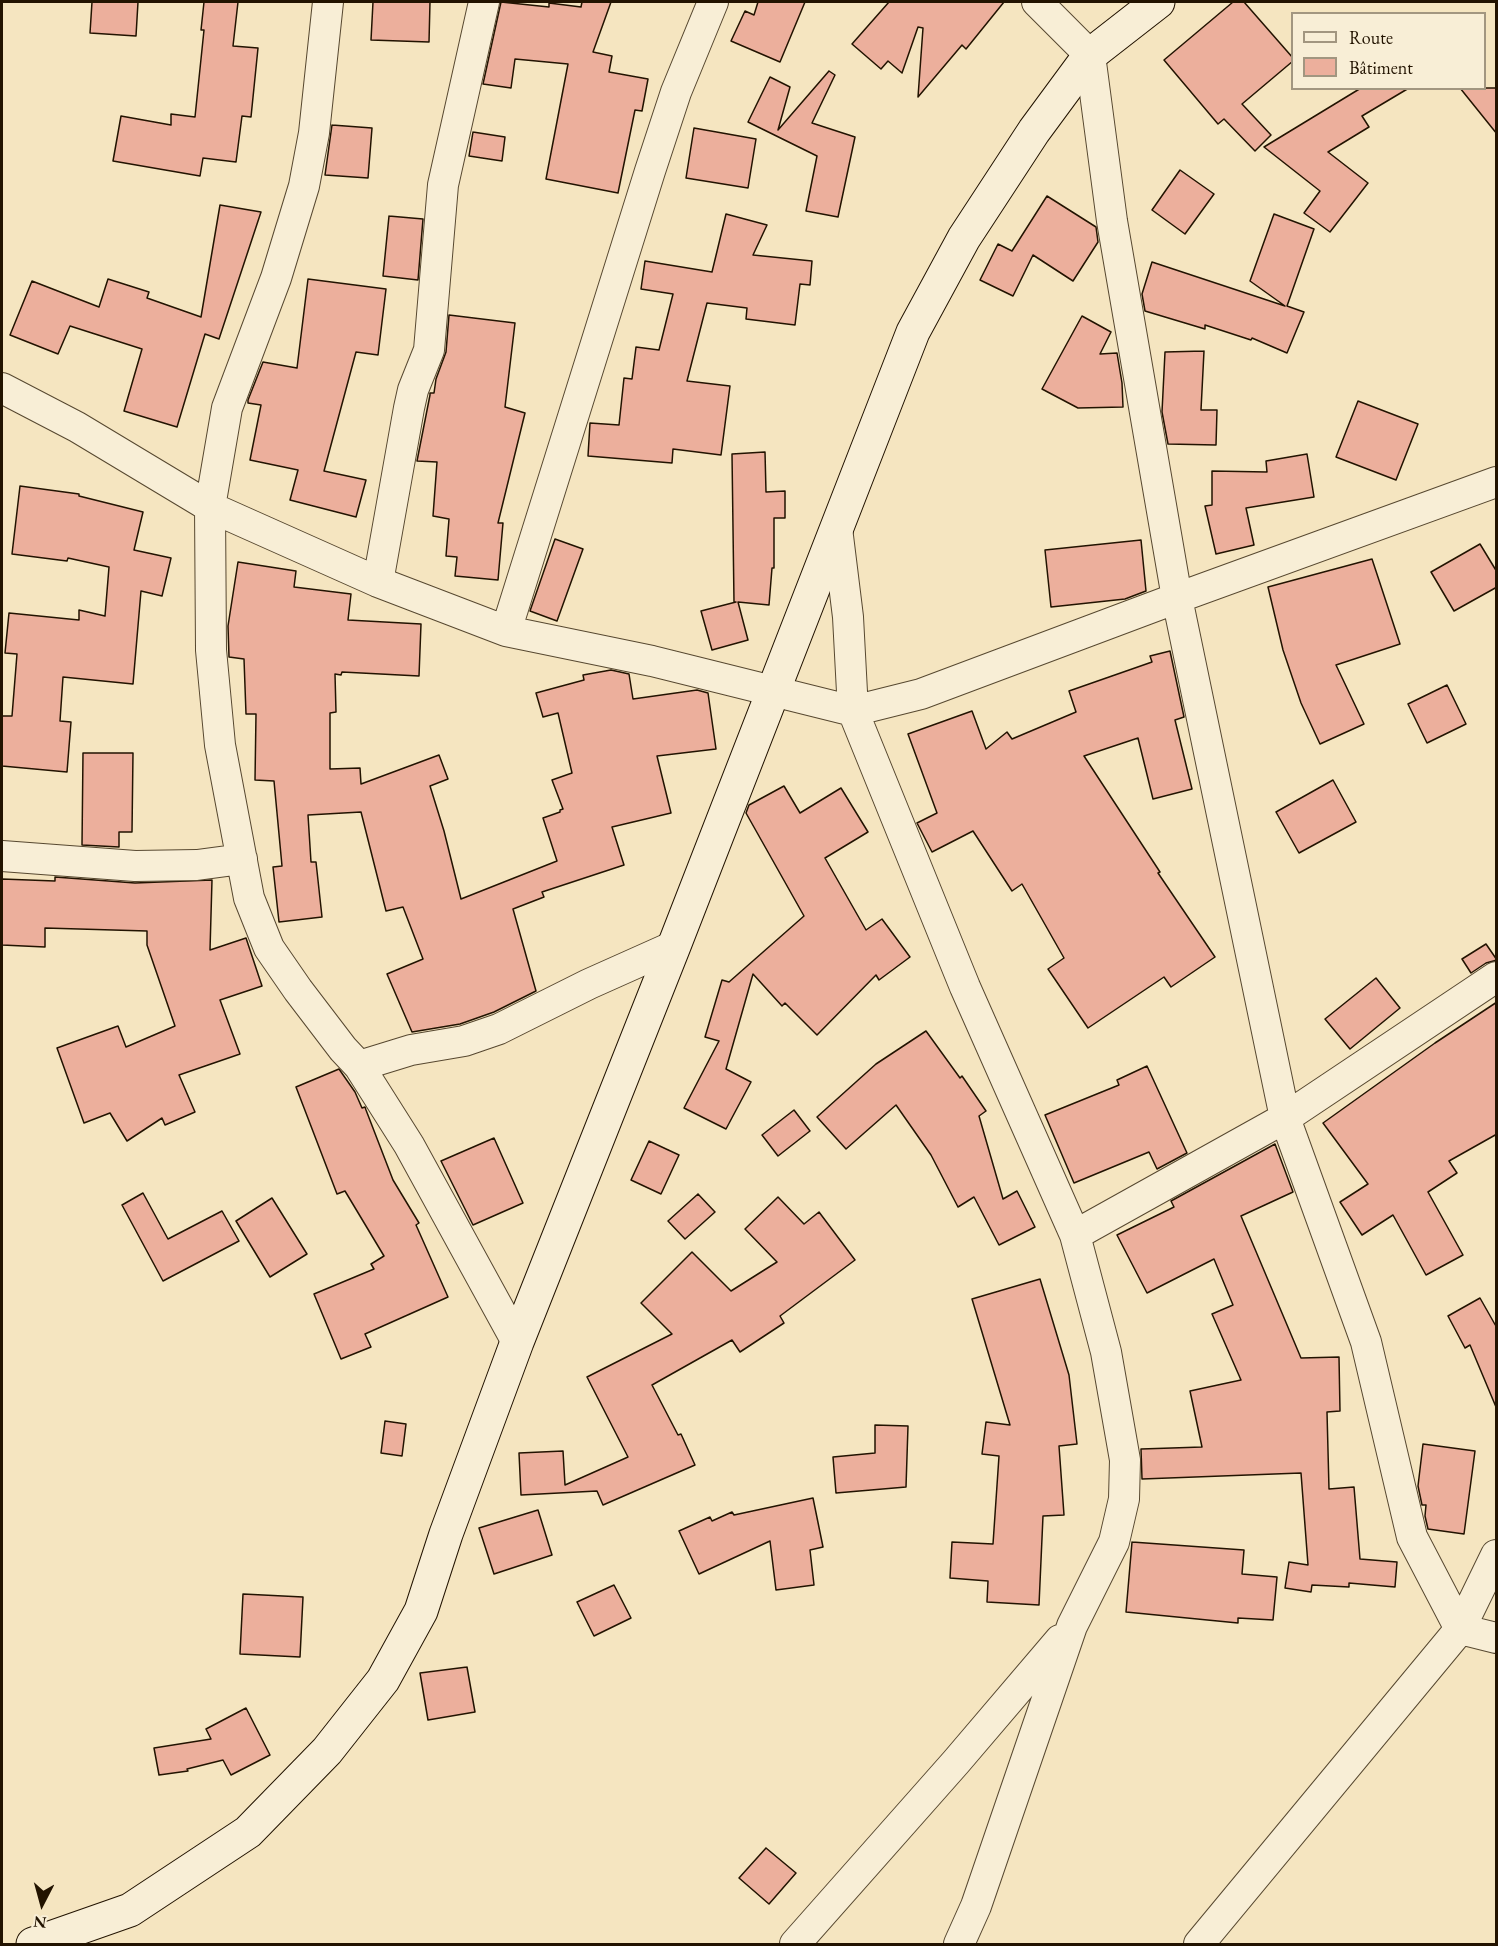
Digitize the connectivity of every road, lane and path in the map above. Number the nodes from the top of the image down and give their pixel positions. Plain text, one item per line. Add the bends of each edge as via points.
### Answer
1 (328, 2) edge
2 (484, 2) edge
3 (713, 2) edge
4 (1037, 2) edge
5 (1158, 2) edge
6 (1090, 55) junction
7 (2, 388) edge
8 (1497, 482) edge
9 (210, 507) junction
10 (837, 528) junction
11 (378, 582) junction
12 (1177, 598) junction
13 (506, 631) junction
14 (772, 691) junction
15 (853, 711) junction
16 (2, 856) edge
17 (242, 859) junction
18 (674, 946) junction
19 (1497, 977) edge
20 (358, 1066) junction
21 (1285, 1118) junction
22 (1075, 1235) junction
23 (517, 1341) junction
24 (1497, 1555) edge
25 (1072, 1626) junction
26 (1460, 1629) junction
27 (1497, 1638) edge
28 (33, 1944) edge
29 (795, 1944) edge
30 (959, 1944) edge
31 (1199, 1944) edge

1 - 9 street via 314,133 304,186 276,278 227,408
2 - 11 street via 443,185 429,350 409,408
3 - 13 street via 676,92 650,171
4 - 6 street
5 - 6 main road
6 - 10 main road via 1034,130 964,238 914,332
6 - 12 street via 1112,222
7 - 9 street
8 - 12 street
9 - 11 street
9 - 17 street via 212,662 220,745
10 - 14 main road
10 - 15 street via 848,617
11 - 13 street
12 - 15 street via 921,694
12 - 21 street
13 - 14 street via 652,660
14 - 15 street
14 - 18 main road
15 - 22 street via 965,987
16 - 17 street via 135,866 197,865
17 - 20 street via 249,898 269,948
18 - 20 street via 499,1029
18 - 23 main road
19 - 21 street
20 - 23 street via 409,1145
21 - 22 street
21 - 26 street via 1366,1342 1412,1537
22 - 25 street via 1106,1352 1125,1460 1124,1498 1114,1542
23 - 28 main road via 421,1611 383,1680 327,1751 248,1832 130,1910
24 - 26 street
25 - 29 street
25 - 30 street via 976,1906
26 - 27 street
26 - 31 street

